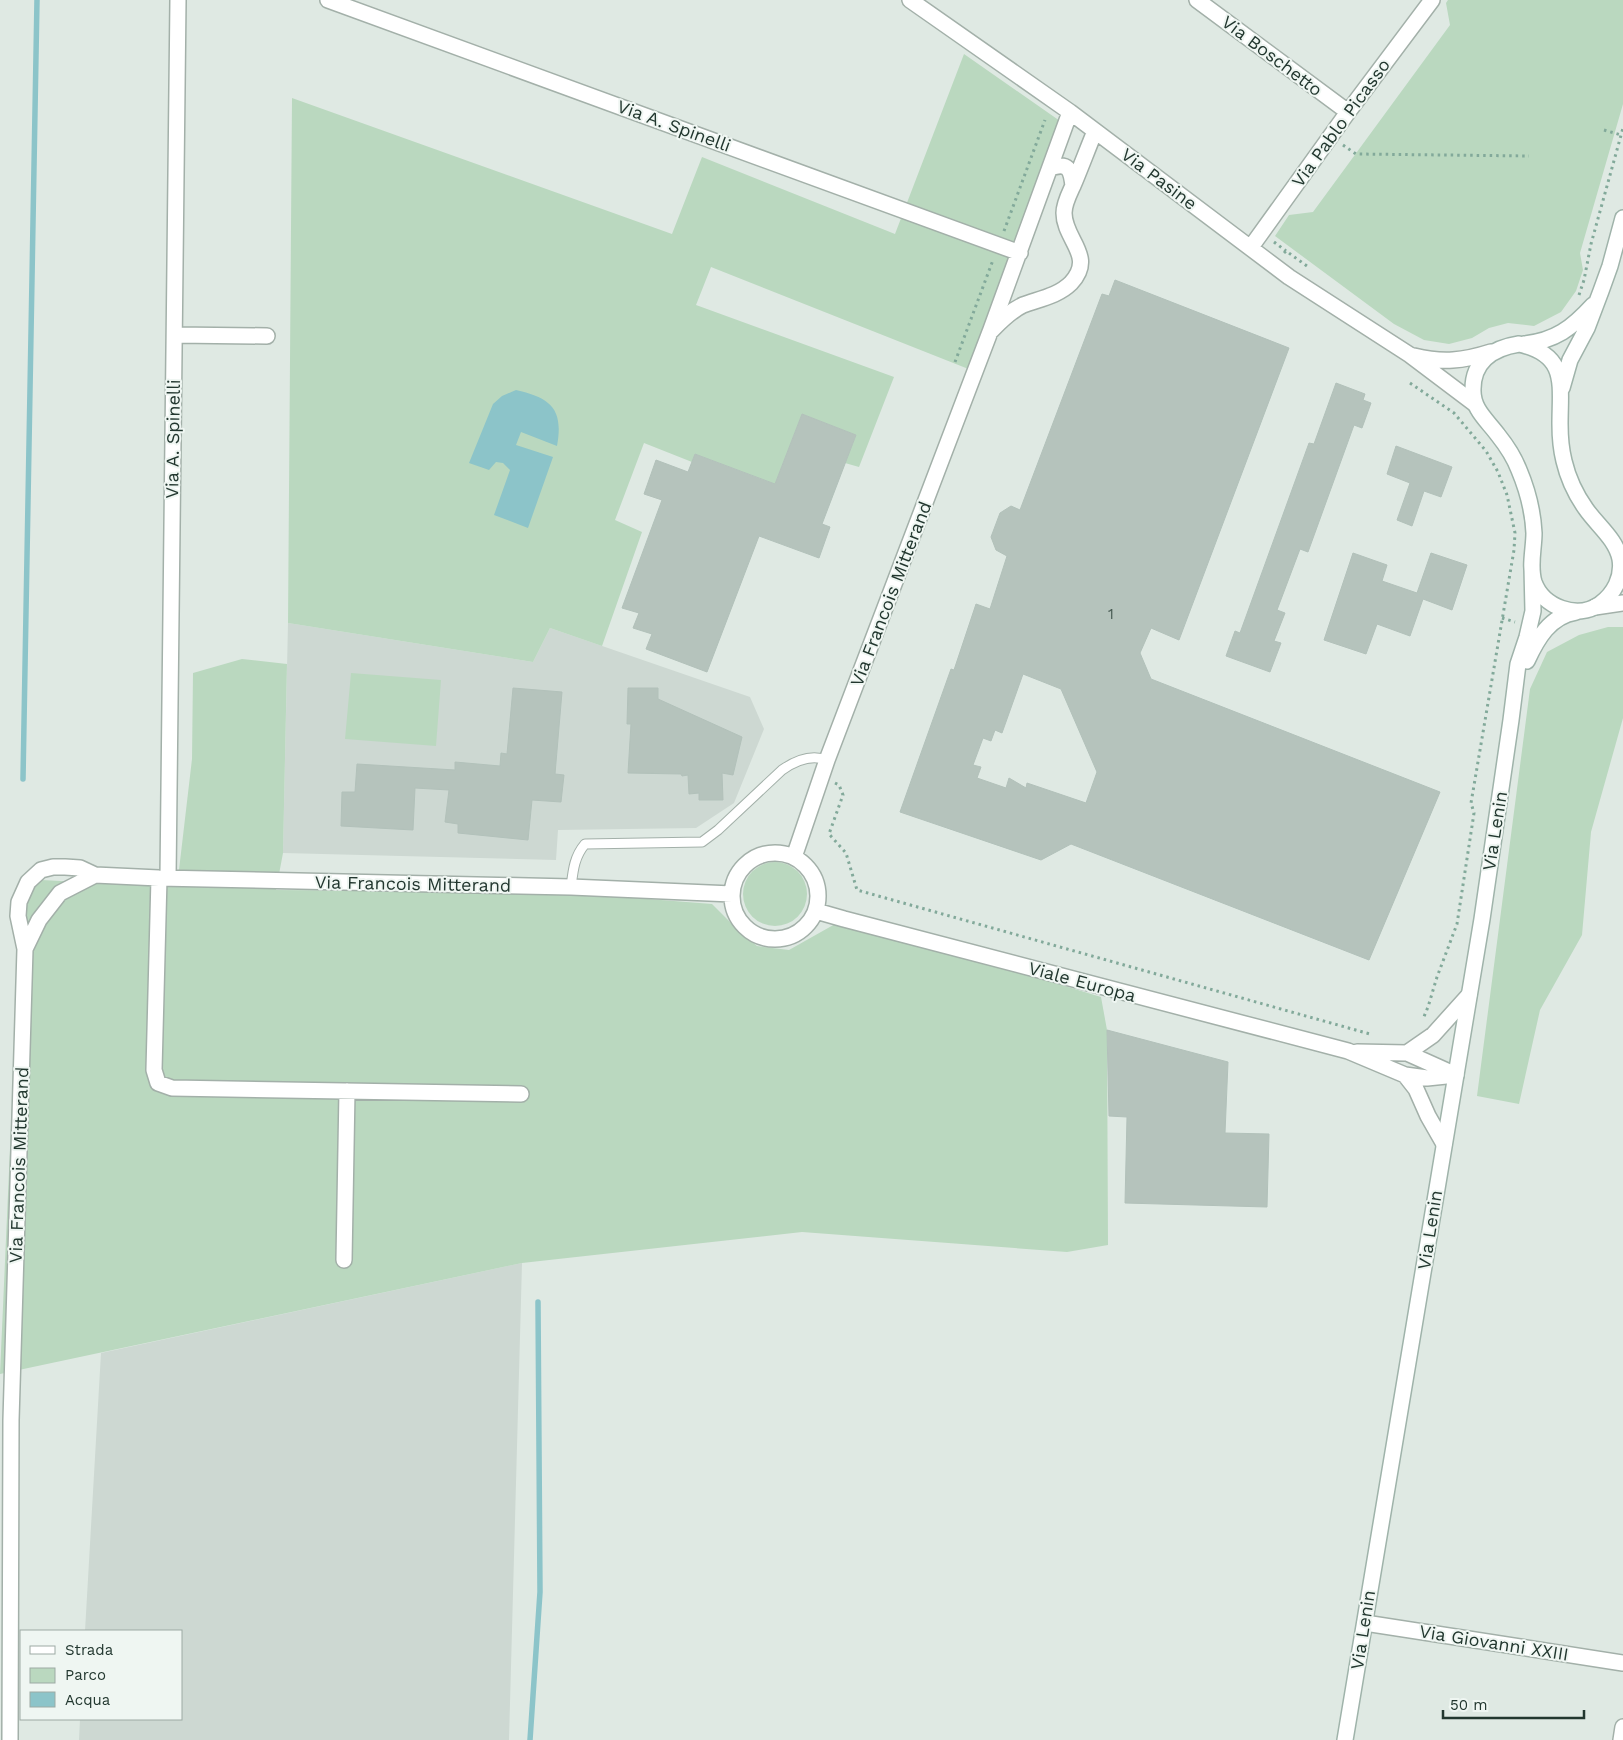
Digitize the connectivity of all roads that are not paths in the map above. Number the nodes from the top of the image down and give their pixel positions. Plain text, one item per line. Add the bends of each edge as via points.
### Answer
1 (178, 0) edge
2 (328, 0) edge
3 (910, 0) edge
4 (1197, 0) edge
5 (1432, 0) edge
6 (1070, 112) junction
7 (1348, 112) junction
8 (1095, 131) junction
9 (1050, 168) junction
10 (1073, 186) junction
11 (1623, 218) edge
12 (1251, 247) junction
13 (1020, 253) junction
14 (1013, 270) junction
15 (1597, 300) junction
16 (1027, 304) junction
17 (990, 332) junction
18 (175, 335) junction
19 (267, 336) dead end
20 (1519, 344) junction
21 (1491, 352) junction
22 (1410, 355) junction
23 (1561, 394) junction
24 (1475, 404) junction
25 (1621, 556) edge
26 (1532, 568) junction
27 (1623, 603) edge
28 (1588, 609) junction
29 (1511, 720) junction
30 (827, 760) junction
31 (794, 857) junction
32 (95, 875) junction
33 (163, 878) junction
34 (571, 887) junction
35 (732, 894) junction
36 (816, 910) junction
37 (25, 949) junction
38 (1469, 995) junction
39 (1348, 1052) junction
40 (1406, 1053) junction
41 (1405, 1075) junction
42 (1456, 1075) junction
43 (347, 1091) junction
44 (521, 1094) dead end
45 (1444, 1144) junction
46 (344, 1260) dead end
47 (1364, 1623) junction
48 (1623, 1663) edge
49 (1623, 1728) edge
50 (10, 1740) edge
51 (1345, 1740) edge
52 (1620, 1740) edge

1 - 18 street, Via A. Spinelli
2 - 13 street, Via A. Spinelli
3 - 6 street, Via Pasine
4 - 7 street, Via Boschetto
5 - 7 street, Via Pablo Picasso
6 - 8 street, Via Pasine
6 - 9 street, Via Francois Mitterand
7 - 12 street, Via Pablo Picasso
8 - 10 street, Via Francois Mitterand
8 - 12 street, Via Pasine
9 - 10 street via 1059,165 1067,168
9 - 13 street, Via Francois Mitterand
10 - 16 street, Via Francois Mitterand via 1064,213 1081,261 1079,273 1060,291
11 - 15 street
12 - 22 street, Via Pasine via 1289,277
13 - 14 street, Via Francois Mitterand
14 - 16 street via 1015,289
14 - 17 street, Via Francois Mitterand
15 - 20 street via 1562,333 1543,342
15 - 23 street via 1570,360
16 - 17 street, Via Francois Mitterand via 1008,315
17 - 30 street, Via Francois Mitterand
18 - 19 street
18 - 33 street, Via A. Spinelli
20 - 21 street
20 - 23 street via 1533,347 1555,366
21 - 22 street via 1450,361
21 - 24 street via 1474,376
22 - 24 street, Via Pasine
23 - 25 street via 1560,440 1570,479 1577,496
24 - 26 street, Via Lenin via 1508,448 1519,470 1532,515
25 - 28 street via 1616,587 1608,599
26 - 28 street via 1534,582 1553,605 1566,610
26 - 29 street, Via Lenin via 1533,611 1518,664
27 - 28 street
28 - 29 street, Via Lenin via 1558,619 1534,646
29 - 38 street, Via Lenin
30 - 31 street, Via Francois Mitterand
30 - 34 lane via 818,757 794,761 702,842 585,844 574,863
31 - 35 street via 780,853 753,859 742,868
31 - 36 street via 812,873 817,885
32 - 33 street, Via Francois Mitterand
32 - 37 street via 60,893 39,920
32 - 37 street, Via Francois Mitterand via 80,868 53,867 41,870 28,882 19,902 18,916
33 - 34 street, Via Francois Mitterand
33 - 43 street, Via A. Spinelli via 154,1070 158,1083 172,1088
34 - 35 street, Via Francois Mitterand
35 - 36 street via 739,920 760,936 774,939 799,932
36 - 39 street, Viale Europa
37 - 50 street, Via Francois Mitterand via 11,1420
38 - 40 street via 1433,1035
38 - 42 street, Via Lenin
39 - 40 street
39 - 41 street
40 - 42 street
41 - 42 street via 1427,1078
41 - 45 street via 1416,1089
42 - 45 street, Via Lenin
43 - 44 street
43 - 46 street
45 - 47 street, Via Lenin
47 - 48 street, Via Giovanni XXIII
47 - 51 street, Via Lenin
49 - 52 street

